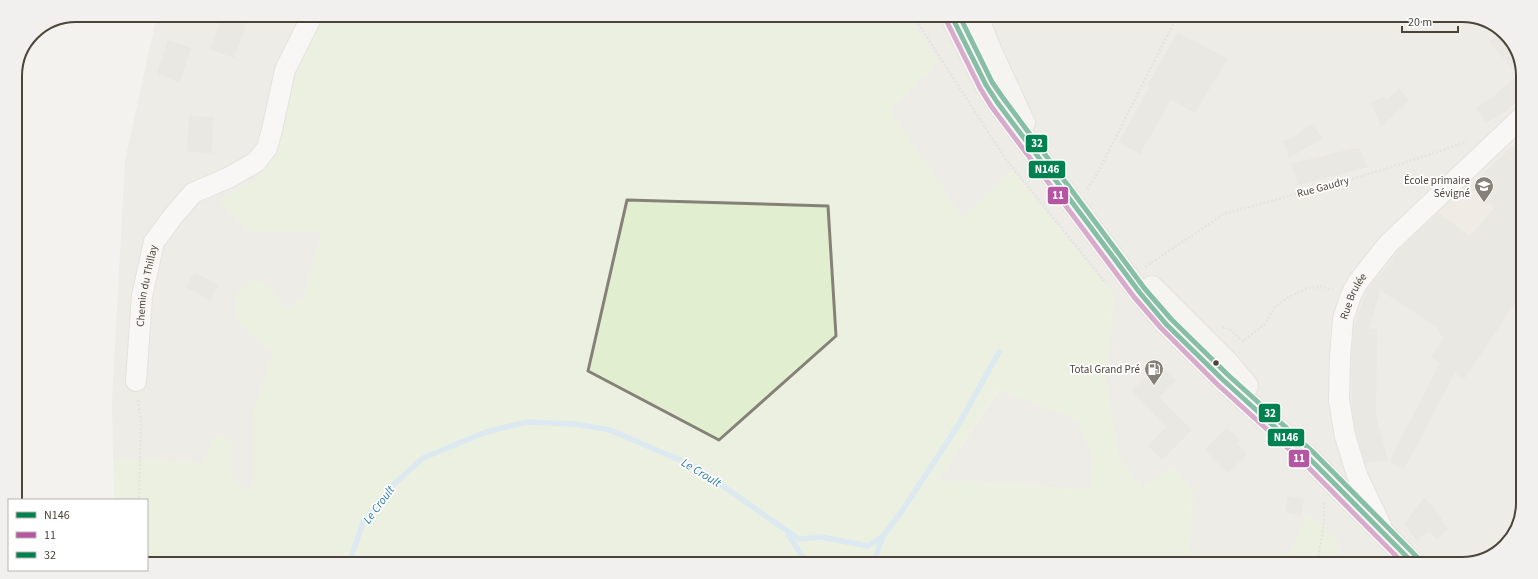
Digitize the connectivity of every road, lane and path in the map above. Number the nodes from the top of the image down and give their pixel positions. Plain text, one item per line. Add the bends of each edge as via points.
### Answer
1 (309, 22) edge
2 (954, 22) edge
3 (979, 22) edge
4 (1174, 22) edge
5 (1516, 122) edge
6 (1474, 138) dead end
7 (1044, 164) junction
8 (1074, 207) junction
9 (1148, 274) dead end
10 (1354, 288) junction
11 (1216, 326) dead end
12 (136, 381) joint
13 (139, 499) edge
14 (1394, 548) edge
15 (1405, 557) edge

1 - 12 street, Chemin du Thillay via 285,70 267,148 256,162 193,193 154,242 142,296
2 - 7 main road via 986,85
3 - 7 main road
4 - 8 path via 1098,174
5 - 10 street, Rue Brulée via 1388,244
6 - 9 path, Rue Gaudry via 1362,176 1224,214 1143,268
7 - 8 main road
8 - 14 main road via 1228,363 1308,457
10 - 11 path via 1321,286 1290,296 1275,307 1265,324 1243,341 1230,329
10 - 14 street, Rue Brulée via 1343,319 1339,400 1345,436 1357,475
12 - 13 path via 141,420
14 - 15 main road

